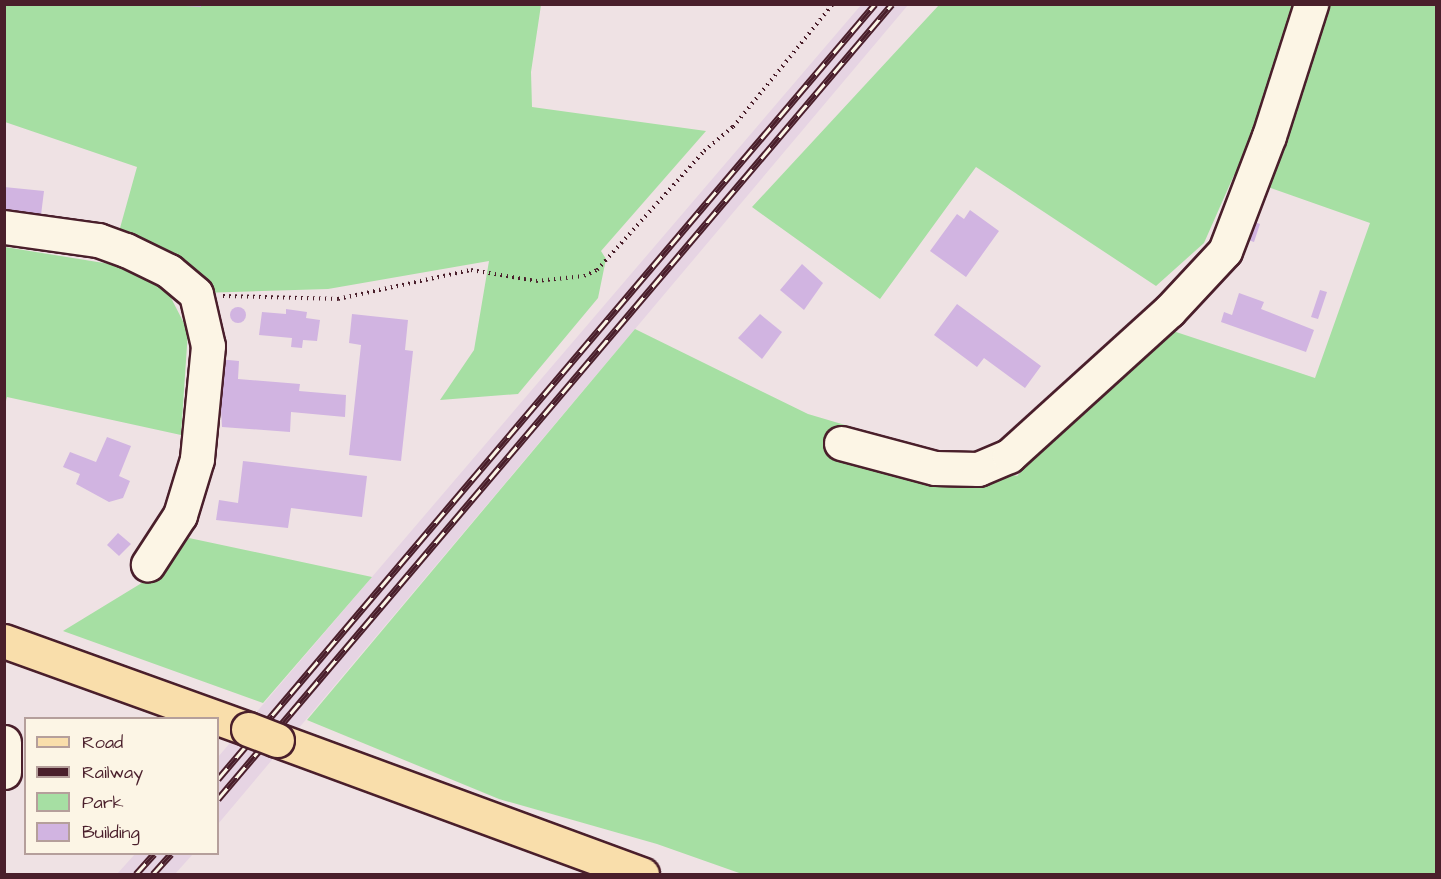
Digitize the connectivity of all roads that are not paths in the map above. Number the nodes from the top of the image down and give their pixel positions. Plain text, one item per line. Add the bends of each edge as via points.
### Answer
1 (1311, 4) edge
2 (4, 227) edge
3 (841, 443) dead end
4 (148, 564) dead end
5 (4, 641) edge
6 (213, 717) edge
7 (219, 719) edge
8 (4, 742) edge
9 (4, 772) edge
10 (642, 874) edge

1 - 3 street via 1269,136 1225,251 1169,311 1009,456 978,469 935,468
2 - 4 street via 98,233 170,271 196,294 208,346 197,459 180,516
5 - 6 main road
7 - 10 main road
8 - 9 street

